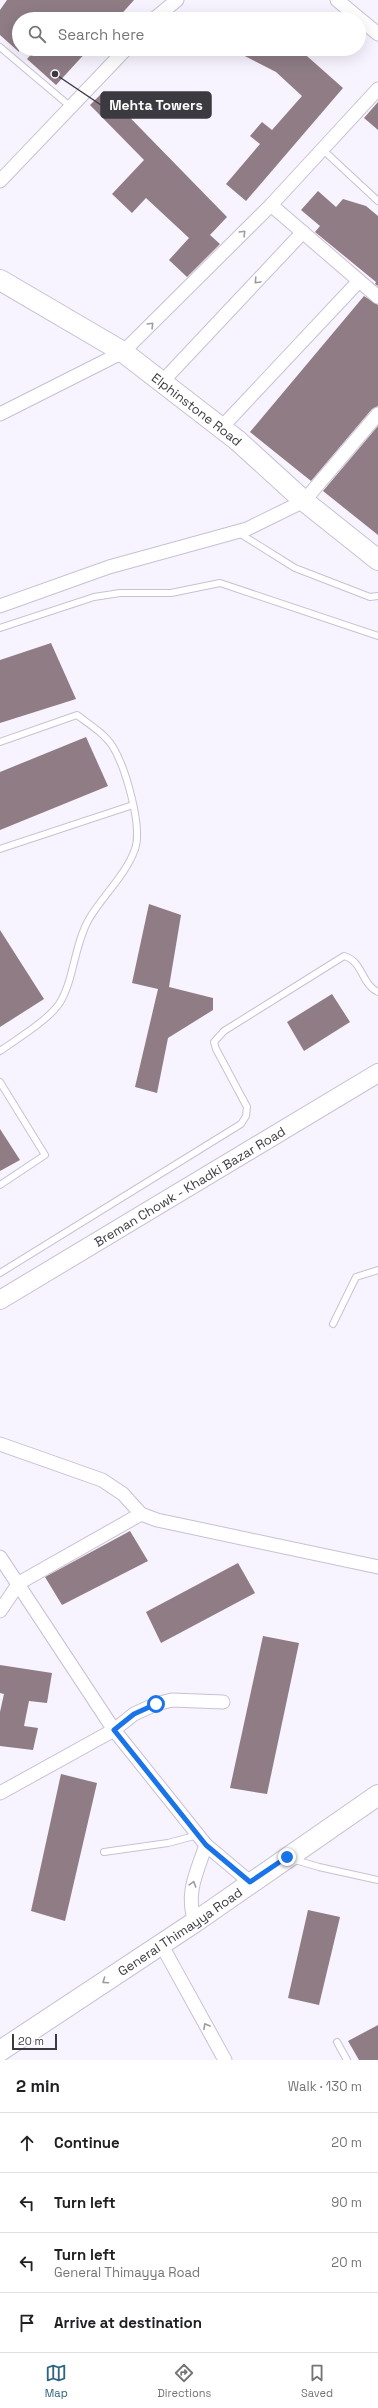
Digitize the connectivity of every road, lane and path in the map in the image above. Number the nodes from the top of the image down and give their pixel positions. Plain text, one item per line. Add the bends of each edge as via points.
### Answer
1 (177, 0) edge
2 (337, 0) edge
3 (162, 12) edge
4 (351, 12) edge
5 (366, 24) edge
6 (378, 34) edge
7 (0, 47) edge
8 (119, 56) edge
9 (378, 89) edge
10 (71, 107) junction
11 (322, 149) junction
12 (1, 178) edge
13 (378, 201) edge
14 (271, 204) junction
15 (303, 232) junction
16 (359, 281) junction
17 (2, 286) edge
18 (378, 297) edge
19 (123, 352) junction
20 (162, 382) junction
21 (0, 414) edge
22 (378, 414) edge
23 (221, 428) junction
24 (304, 501) junction
25 (237, 532) junction
26 (378, 560) edge
27 (378, 596) edge
28 (0, 606) edge
29 (0, 628) edge
30 (378, 636) edge
31 (0, 742) edge
32 (133, 805) junction
33 (0, 849) edge
34 (378, 992) edge
35 (0, 1051) edge
36 (378, 1073) edge
37 (0, 1082) edge
38 (0, 1185) edge
39 (378, 1270) edge
40 (0, 1273) edge
41 (0, 1300) edge
42 (332, 1324) dead end
43 (0, 1444) edge
44 (141, 1514) junction
45 (0, 1557) edge
46 (378, 1567) edge
47 (19, 1582) junction
48 (0, 1611) edge
49 (223, 1702) dead end
50 (114, 1730) junction
51 (0, 1793) edge
52 (378, 1795) edge
53 (202, 1840) junction
54 (104, 1852) dead end
55 (287, 1857) junction
56 (378, 1880) edge
57 (250, 1882) junction
58 (195, 1922) junction
59 (161, 1944) junction
60 (337, 2042) dead end
61 (0, 2051) edge
62 (224, 2060) edge
63 (347, 2060) edge

1 - 3 street
2 - 4 street
5 - 6 street
7 - 10 lane
8 - 10 street
9 - 11 street
10 - 12 street
11 - 13 lane
11 - 14 street
14 - 15 street
19 -> 14 street
15 - 16 street
15 -> 20 street
16 - 18 street
16 - 23 street
17 - 19 main road, Elphinstone Road
19 - 20 main road, Elphinstone Road
19 - 21 street
20 - 23 main road, Elphinstone Road
22 - 24 street
23 - 24 main road, Elphinstone Road
24 - 25 street via 247,530
24 - 26 main road, Elphinstone Road
25 - 27 lane via 295,568 370,596
25 - 28 street via 109,567
29 - 30 lane via 94,596 171,593 220,583
31 - 32 lane via 77,715 112,746 121,765
32 - 33 lane
32 - 35 lane via 138,836 136,848 127,867 105,894 89,920 76,950 70,977 59,1004
34 - 40 lane via 369,984 355,961 344,956 224,1030 214,1042 247,1107 246,1116 241,1124
36 - 41 main road, Breman Chowk - Khadki Bazar Road
37 - 38 lane via 45,1155
39 - 42 lane via 356,1277
43 - 44 street via 102,1480 123,1494
44 - 46 street via 209,1532
44 - 47 street
45 - 47 street
47 - 48 street
47 - 50 street
49 - 50 street via 172,1700 134,1714
50 - 51 street
50 - 53 street
52 - 55 main road, General Thimayya Road
53 - 54 lane
53 - 57 street
58 -> 53 street via 190,1908 190,1893
55 - 56 lane via 306,1864
55 - 57 main road, General Thimayya Road
57 - 58 main road, General Thimayya Road
58 - 59 main road, General Thimayya Road
59 -> 61 main road, General Thimayya Road
62 -> 59 street
60 - 63 lane

